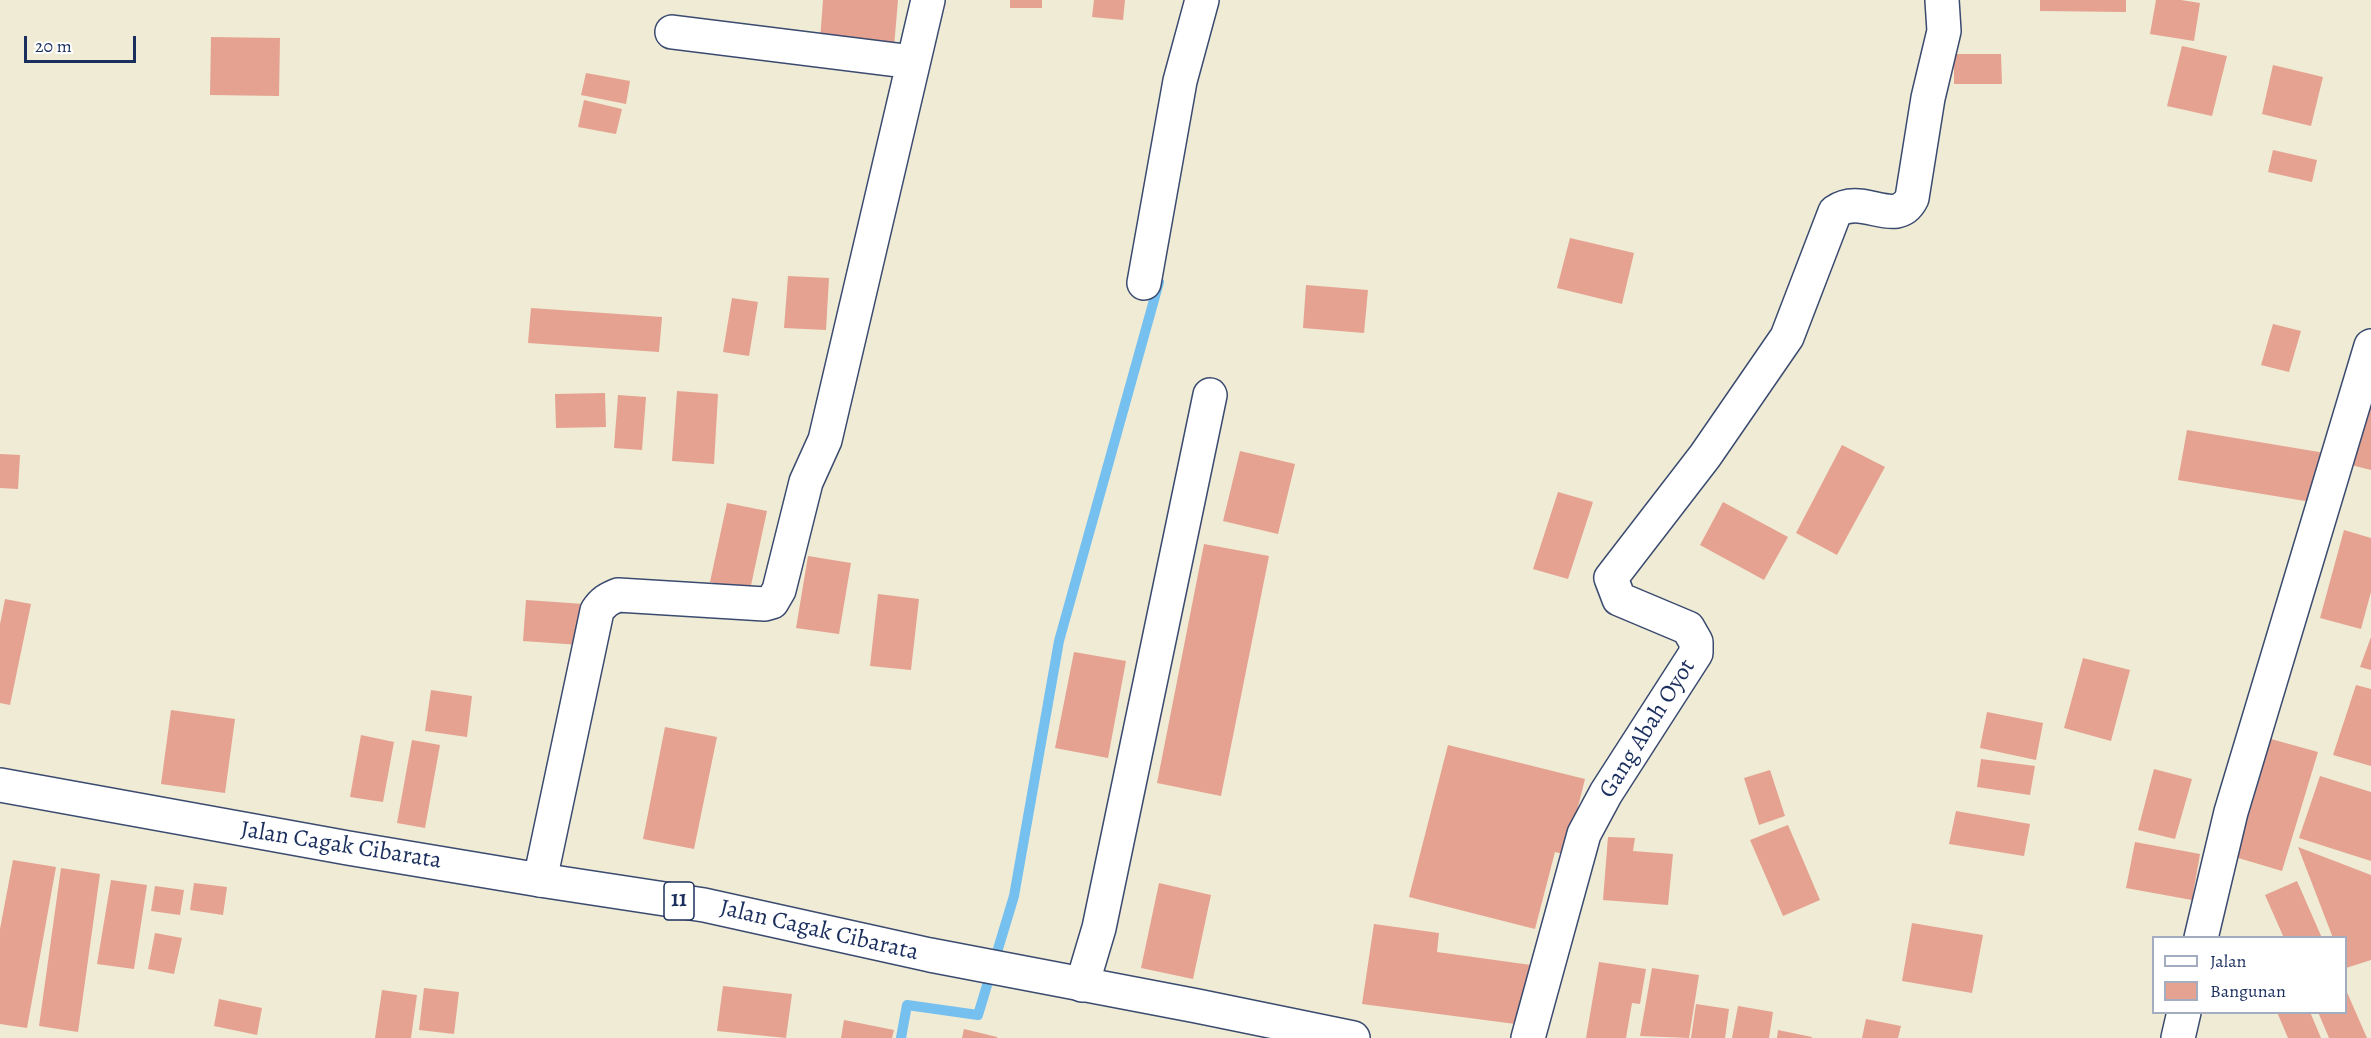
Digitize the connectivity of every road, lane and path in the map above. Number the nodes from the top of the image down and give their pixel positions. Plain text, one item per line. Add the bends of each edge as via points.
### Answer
1 (928, 0) edge
2 (1202, 0) edge
3 (1942, 0) edge
4 (672, 32) dead end
5 (913, 62) junction
6 (1144, 283) dead end
7 (2371, 346) edge
8 (1210, 395) dead end
9 (0, 785) edge
10 (540, 880) junction
11 (2201, 936) edge
12 (1082, 985) junction
13 (2184, 1014) edge
14 (1353, 1038) edge
15 (1528, 1038) edge
16 (2178, 1038) edge

1 - 5 main road
2 - 6 main road via 1180,81
3 - 15 main road, Gang Abah Oyot via 1944,30 1908,207 1897,212 1853,204 1835,212 1787,336 1705,456 1611,578 1620,599 1688,628 1696,642 1696,653 1584,834
4 - 5 main road
5 - 10 main road via 825,440 806,482 779,590 772,602 765,604 618,595 602,604 597,611
7 - 11 main road via 2231,812
8 - 12 main road via 1099,928
9 - 10 main road, Jalan Cagak Cibarata / 11
10 - 12 main road, Jalan Cagak Cibarata / 11 via 704,905
12 - 14 main road, Jalan Cagak Cibarata / 11
13 - 16 main road

